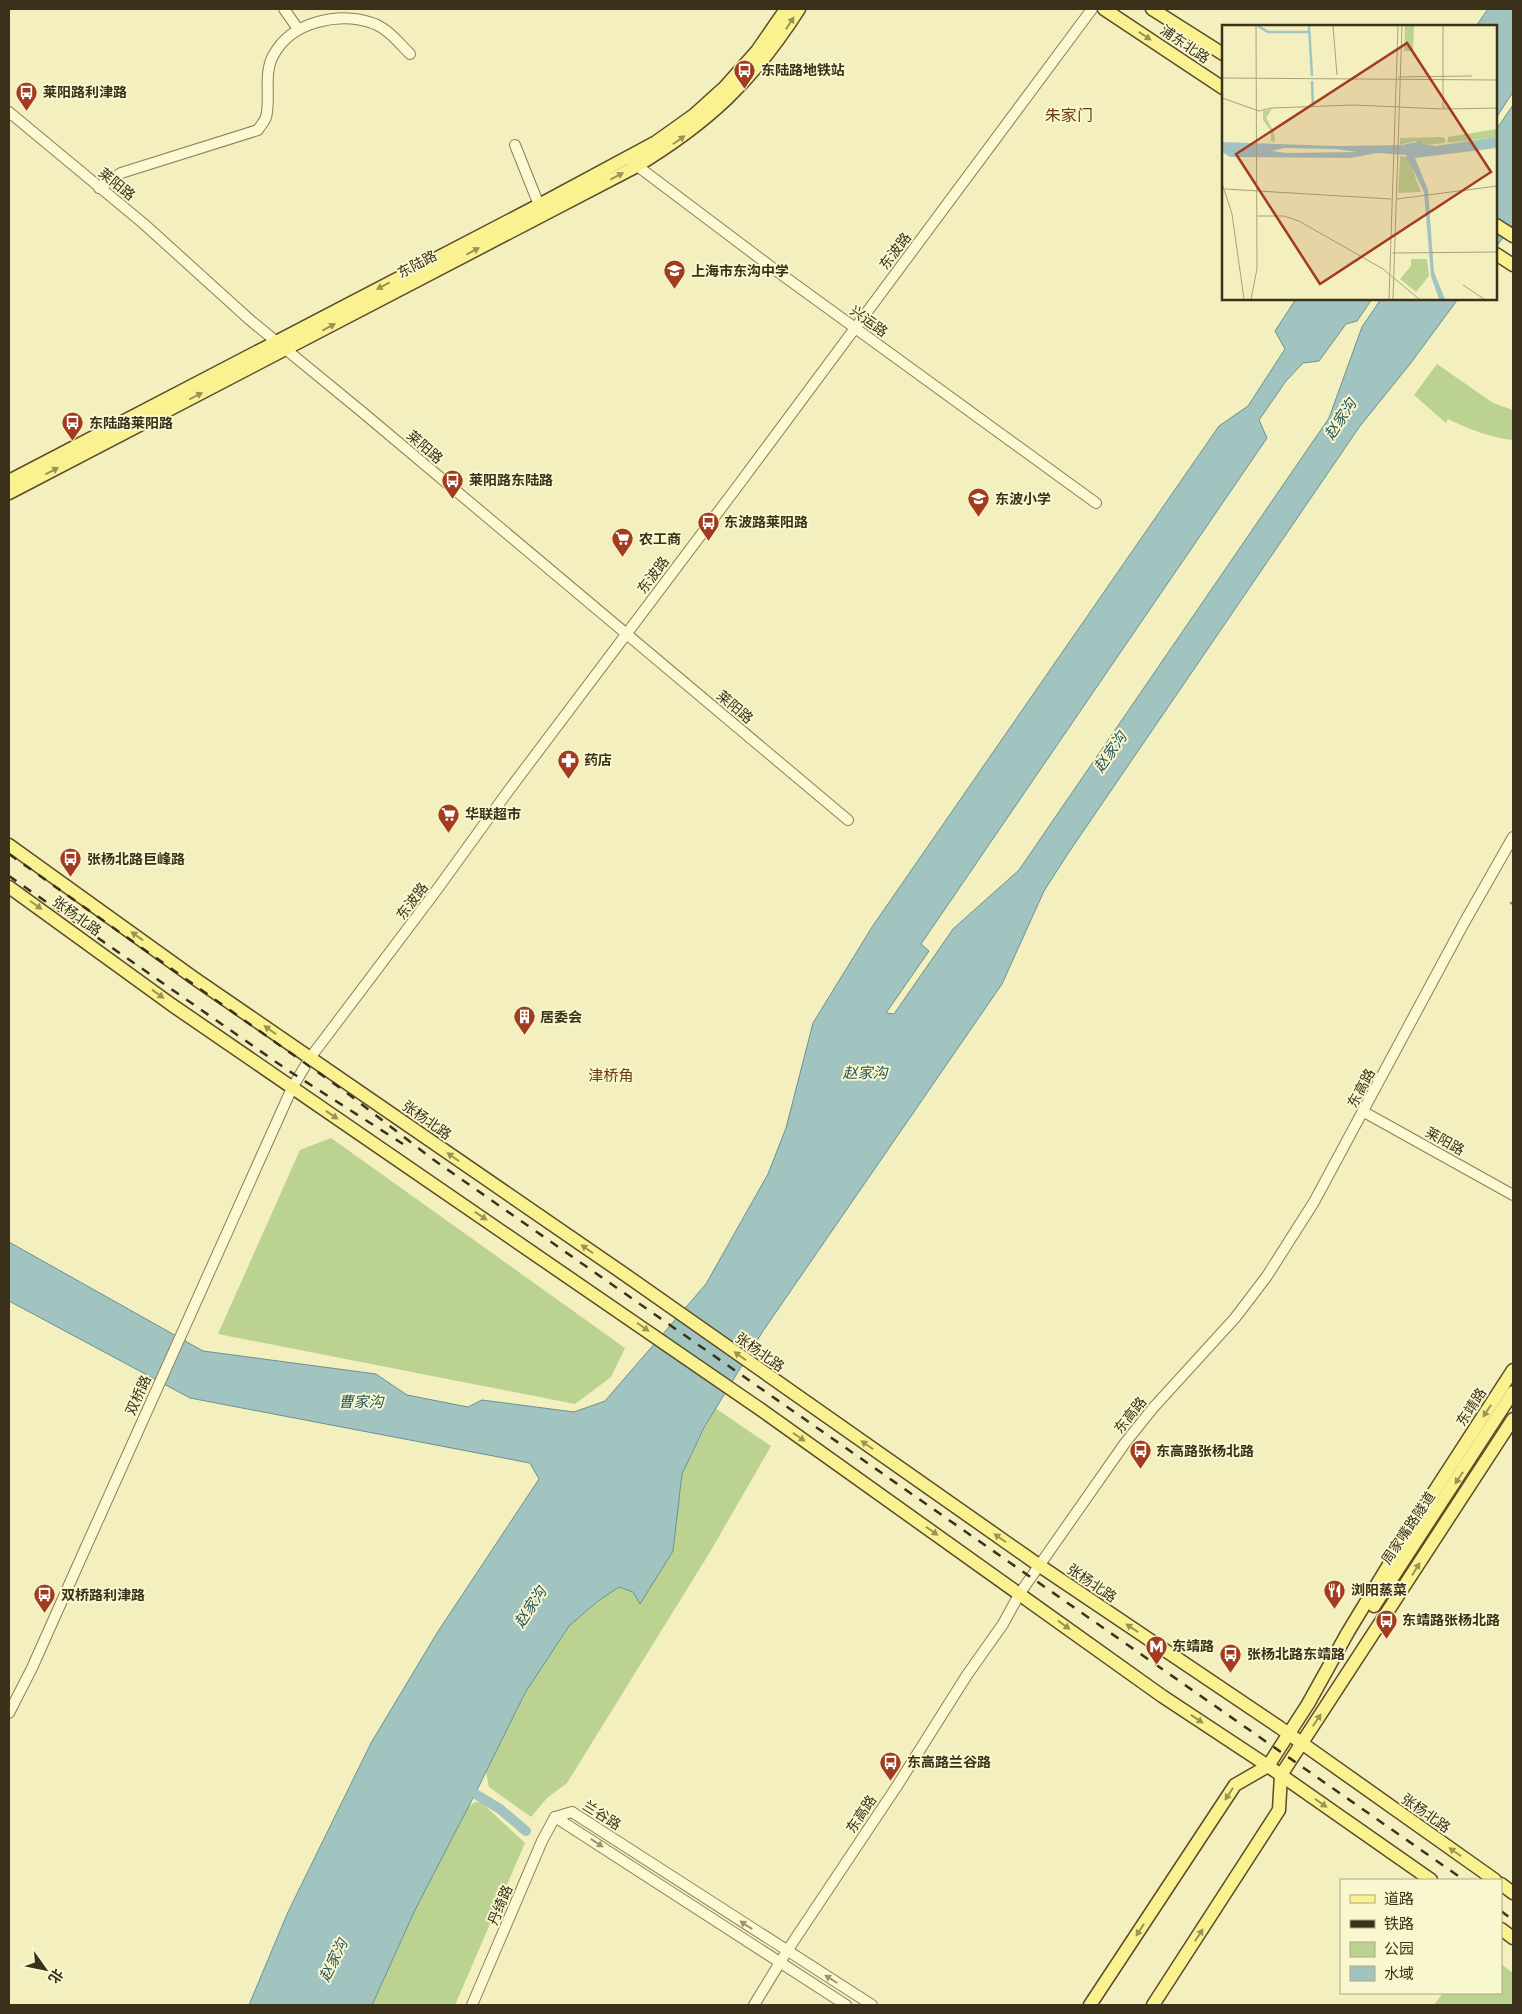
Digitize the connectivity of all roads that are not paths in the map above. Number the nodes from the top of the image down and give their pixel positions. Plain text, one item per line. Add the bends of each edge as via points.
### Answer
1 (284, 9) edge
2 (786, 9) edge
3 (799, 9) edge
4 (1092, 9) edge
5 (1104, 9) edge
6 (1152, 9) edge
7 (298, 29) junction
8 (1222, 53) edge
9 (410, 54) dead end
10 (1222, 87) edge
11 (9, 112) edge
12 (515, 145) dead end
13 (632, 162) junction
14 (99, 188) junction
15 (539, 205) junction
16 (1497, 226) edge
17 (1513, 236) edge
18 (1497, 255) edge
19 (1513, 265) edge
20 (854, 328) junction
21 (281, 345) junction
22 (9, 480) edge
23 (9, 493) edge
24 (1096, 503) dead end
25 (626, 634) junction
26 (848, 820) dead end
27 (1513, 837) edge
28 (9, 845) edge
29 (9, 886) edge
30 (310, 1058) junction
31 (292, 1088) junction
32 (1364, 1112) junction
33 (1513, 1195) edge
34 (1513, 1370) edge
35 (1513, 1392) edge
36 (1513, 1419) edge
37 (1040, 1566) junction
38 (1020, 1593) junction
39 (13, 1693) edge
40 (1308, 1704) junction
41 (9, 1714) edge
42 (1288, 1734) junction
43 (1301, 1743) junction
44 (1268, 1766) junction
45 (1281, 1776) junction
46 (555, 1817) junction
47 (1430, 1879) edge
48 (1494, 1879) edge
49 (1502, 1885) edge
50 (1513, 1893) edge
51 (1502, 1930) edge
52 (1513, 1938) edge
53 (787, 1951) junction
54 (780, 1963) junction
55 (472, 2005) edge
56 (754, 2005) edge
57 (846, 2005) edge
58 (872, 2005) edge
59 (1090, 2005) edge
60 (1153, 2005) edge

1 - 7 street
2 - 13 main road, 东陆路 via 757,51 726,87
13 -> 3 main road, 东陆路 via 691,131 733,94 765,58
4 - 20 street, 东波路
5 -> 10 main road, 浦东北路
6 - 8 main road, 浦东北路
7 - 9 street via 324,20 351,18 375,24 393,36
7 - 14 street via 283,41 272,57 267,79 266,117 258,130 121,173
11 - 14 street, 莱阳路
12 - 15 street
13 - 15 main road, 东陆路
13 - 20 street, 兴运路
21 -> 13 main road, 东陆路
14 - 21 street, 莱阳路
15 -> 21 main road, 东陆路
16 - 17 main road
18 - 19 main road
20 - 24 street, 兴运路
20 - 25 street, 东波路
21 - 22 main road, 东陆路
23 -> 21 main road, 东陆路
21 - 25 street, 莱阳路
25 - 26 street, 莱阳路
25 - 30 street, 东波路
27 - 32 street, 东高路
30 -> 28 main road, 张杨北路
29 -> 31 main road, 张杨北路
30 - 31 street, 东波路
37 -> 30 main road, 张杨北路
31 -> 38 main road, 张杨北路 via 760,1408
31 - 39 street, 双桥路 via 78,1567
32 - 33 street, 莱阳路
32 - 37 street, 东高路 via 1314,1202 1267,1276 1235,1318 1125,1443
34 -> 40 main road, 东靖路 via 1421,1512
35 -> 40 main road, 周家嘴路隧道
43 -> 36 main road
37 - 38 street, 东高路
42 -> 37 main road, 张杨北路
38 -> 44 main road, 张杨北路 via 1162,1696
38 - 53 street, 东高路 via 1003,1624
39 - 41 street, 双桥路
40 - 42 main road, 东靖路
42 - 43 main road, 张杨北路
42 - 44 main road, 东靖路
43 - 45 main road
48 -> 43 main road, 张杨北路
44 - 45 main road, 张杨北路
44 -> 59 main road, 东靖路 via 1235,1785
45 -> 47 main road, 张杨北路
60 -> 45 main road via 1279,1810
53 -> 46 street, 兰谷路 via 572,1812
46 -> 54 street, 兰谷路
46 - 55 street, 丹绮路
49 - 50 main road
51 - 52 main road
53 - 54 street, 东高路
58 -> 53 street, 兰谷路
54 - 56 street, 东高路
54 - 57 street, 兰谷路

